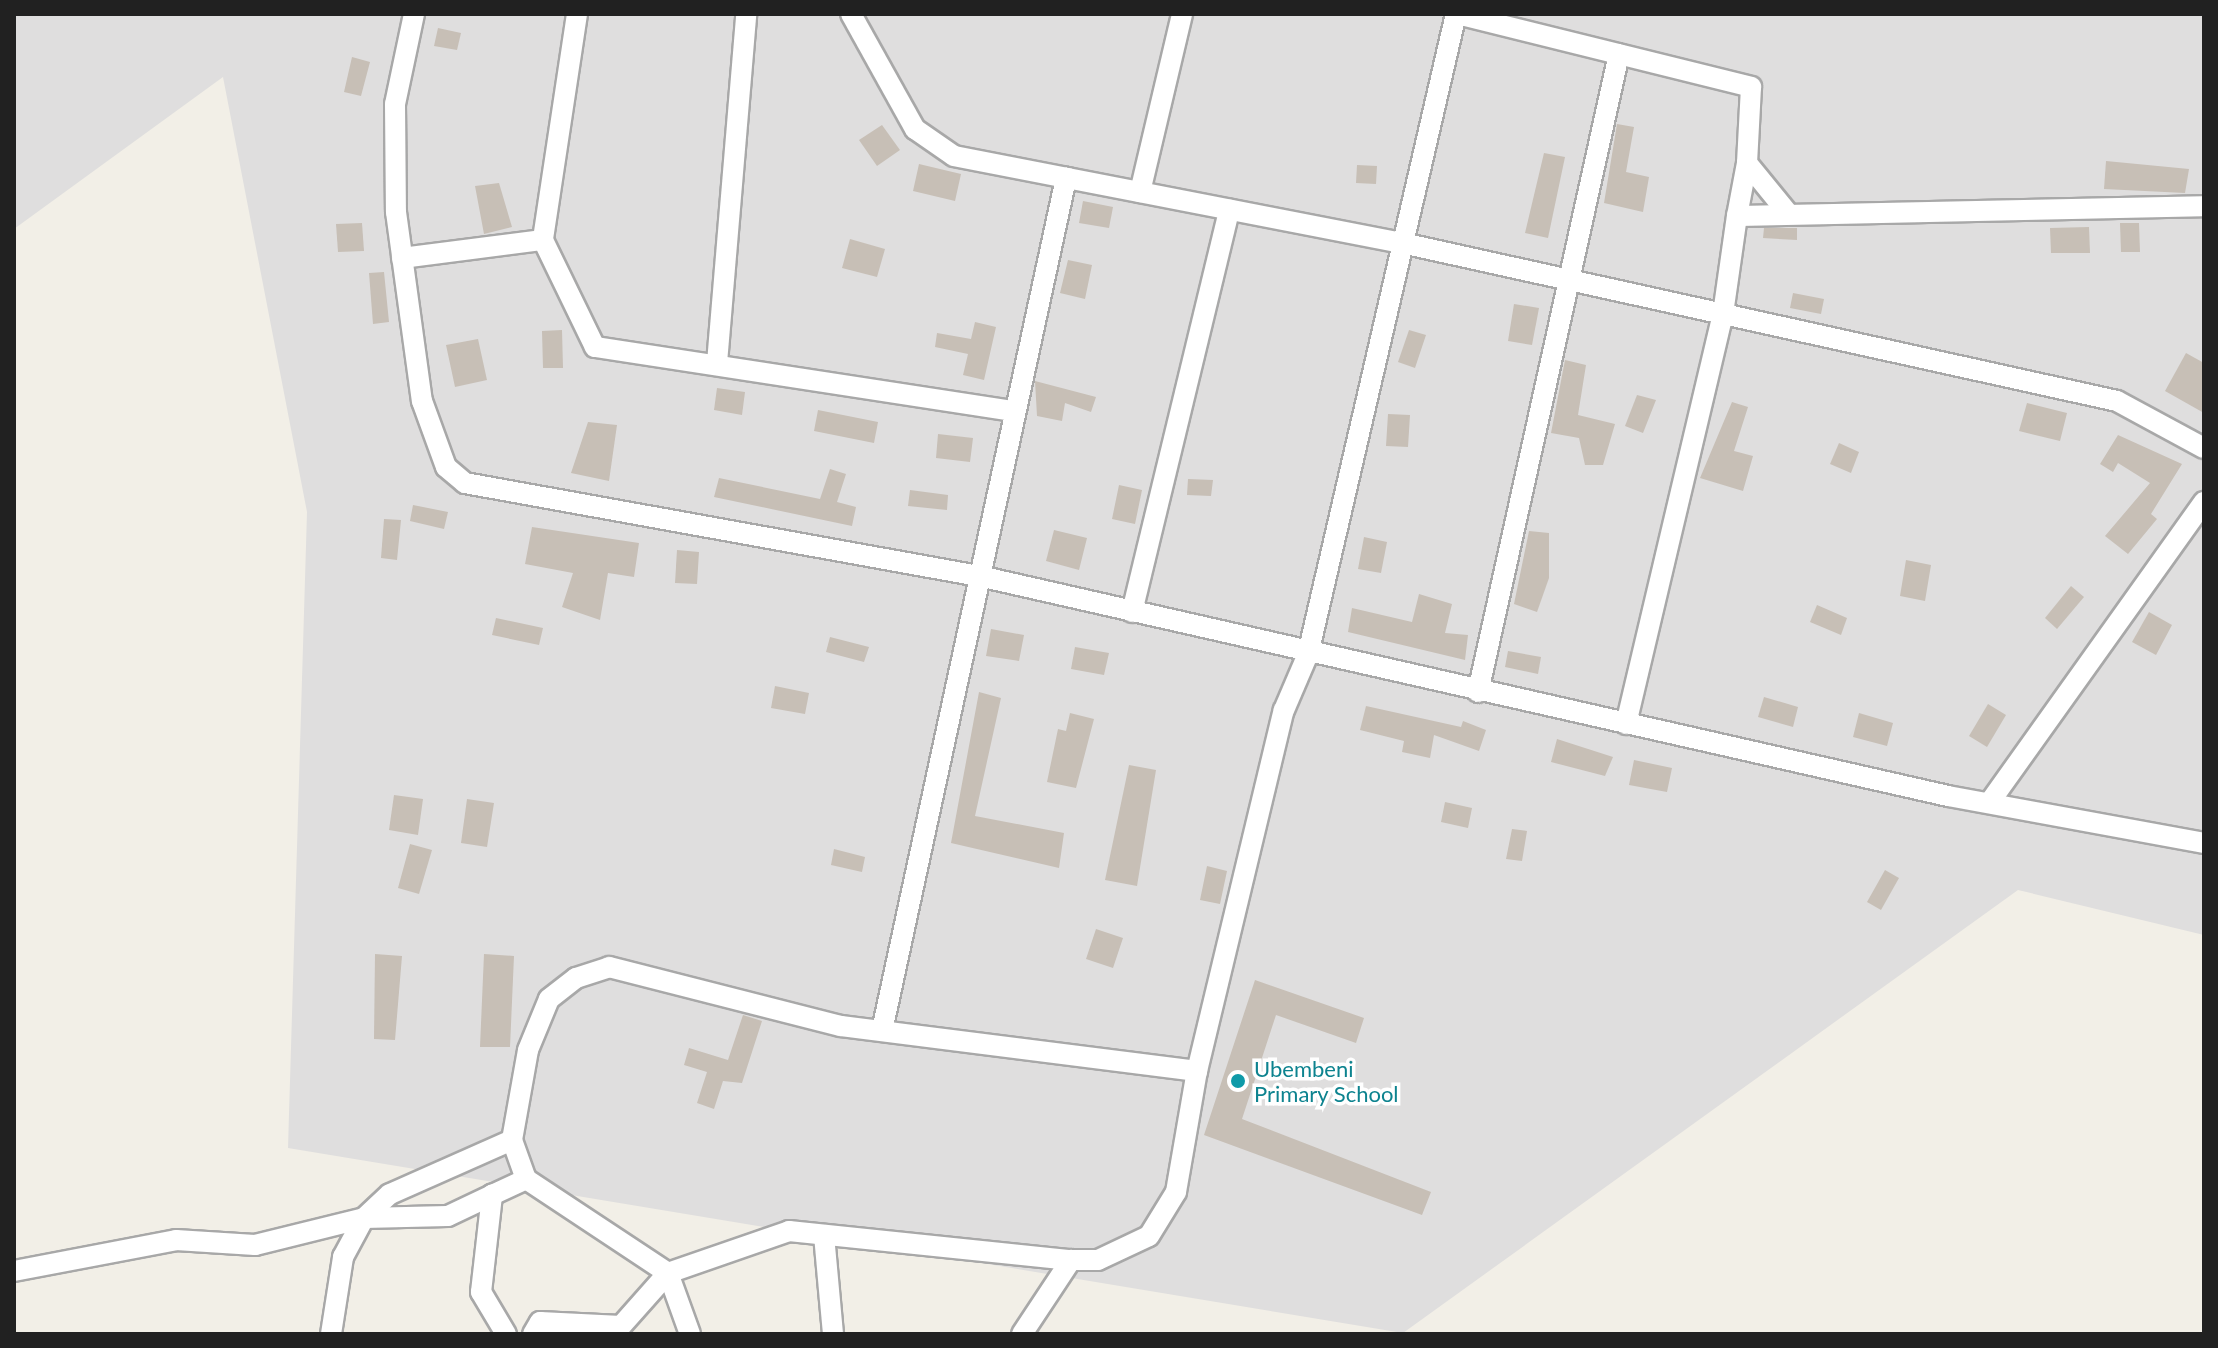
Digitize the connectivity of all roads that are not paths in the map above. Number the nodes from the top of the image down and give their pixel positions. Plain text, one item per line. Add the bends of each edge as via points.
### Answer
1 (414, 14) edge
2 (577, 14) edge
3 (746, 14) edge
4 (851, 14) edge
5 (1182, 14) edge
6 (1456, 14) edge
7 (1619, 54) junction
8 (1747, 163) junction
9 (1066, 178) junction
10 (1140, 192) junction
11 (2204, 206) edge
12 (1229, 210) junction
13 (1787, 212) junction
14 (1737, 216) junction
15 (543, 240) junction
16 (1402, 243) junction
17 (402, 258) junction
18 (1566, 279) junction
19 (1723, 314) junction
20 (717, 363) junction
21 (1015, 411) junction
22 (2204, 448) edge
23 (2204, 502) edge
24 (979, 576) junction
25 (1132, 612) junction
26 (1308, 654) junction
27 (1478, 692) junction
28 (1626, 724) junction
29 (1992, 799) junction
30 (2204, 843) edge
31 (883, 1026) junction
32 (1197, 1071) junction
33 (512, 1140) junction
34 (526, 1179) junction
35 (492, 1195) junction
36 (364, 1218) junction
37 (824, 1235) junction
38 (1071, 1260) junction
39 (14, 1271) edge
40 (668, 1273) junction
41 (331, 1334) edge
42 (506, 1334) edge
43 (533, 1334) edge
44 (690, 1334) edge
45 (833, 1334) edge
46 (1022, 1334) edge

1 - 17 street via 395,104
2 - 15 street
3 - 20 street
4 - 9 street via 915,129 954,156
5 - 10 street
6 - 7 street
6 - 16 street
7 - 8 street via 1751,87
7 - 18 street
8 - 13 street
8 - 14 street
9 - 10 street
9 - 21 street
10 - 12 street
11 - 13 street
12 - 16 street
12 - 25 street
13 - 14 street
14 - 19 street
15 - 17 street
15 - 20 street via 595,347
16 - 18 street
16 - 26 street
17 - 24 street via 422,401 446,467 465,483
18 - 19 street
18 - 27 street
19 - 22 street via 2117,401
19 - 28 street
20 - 21 street
21 - 24 street
23 - 29 street
24 - 25 street
24 - 31 street
25 - 26 street
26 - 27 street
26 - 32 street via 1284,710
27 - 28 street
28 - 29 street via 1948,796
29 - 30 street
31 - 32 street
31 - 33 street via 841,1026 713,998 609,967 576,978 549,999 528,1050
32 - 38 street via 1166,1213 1129,1248
33 - 34 street
33 - 36 street via 390,1194
34 - 35 street
34 - 40 street
35 - 36 street via 448,1216
35 - 42 street via 481,1292
36 - 39 street via 255,1245 176,1240
36 - 41 street via 343,1257
37 - 38 street
37 - 40 street via 789,1231
37 - 45 street
38 - 46 street
40 - 43 street via 621,1326 540,1322
40 - 44 street

